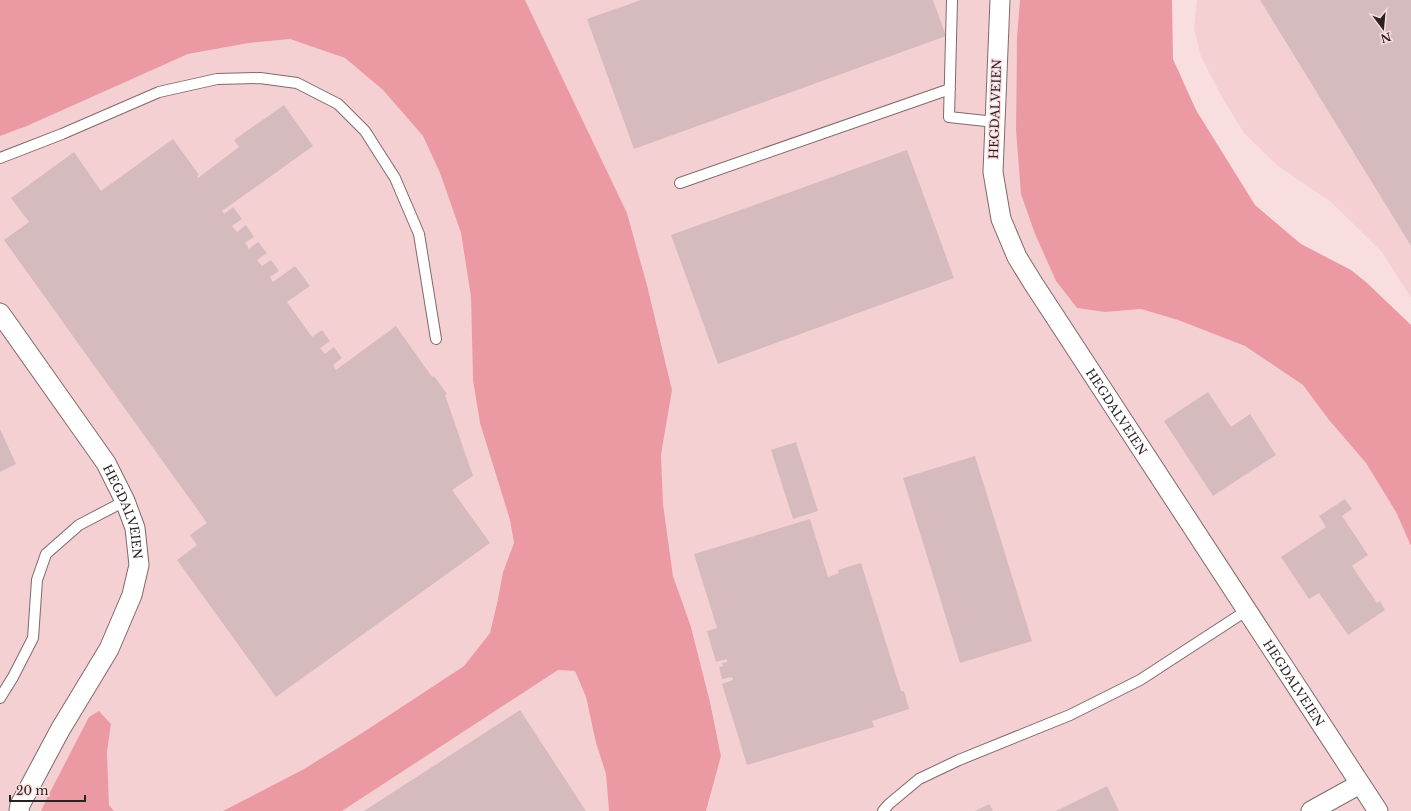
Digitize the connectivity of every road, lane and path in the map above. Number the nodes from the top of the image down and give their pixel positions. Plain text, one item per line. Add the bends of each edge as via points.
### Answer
1 (952, 0) edge
2 (1000, 0) edge
3 (950, 88) junction
4 (995, 122) junction
5 (0, 158) edge
6 (680, 183) dead end
7 (0, 313) edge
8 (436, 339) dead end
9 (125, 501) junction
10 (1246, 611) junction
11 (0, 698) edge
12 (1360, 784) junction
13 (18, 811) edge
14 (883, 811) edge
15 (1311, 811) edge
16 (1378, 811) edge

1 - 3 lane
2 - 4 street, HEGDALVEIEN
3 - 4 lane via 949,118
3 - 6 lane
4 - 10 street, HEGDALVEIEN via 993,172 1002,219 1017,257
5 - 8 lane via 160,92 217,79 260,78 297,83 338,104 365,131 395,178 419,234
7 - 9 street, HEGDALVEIEN via 106,463
9 - 11 lane via 79,525 46,554 37,580 33,638
9 - 13 street, HEGDALVEIEN via 135,528 139,565 132,595 109,649 60,730
10 - 12 street, HEGDALVEIEN
10 - 14 lane via 1140,680 1070,716 959,760 919,779
12 - 15 street
12 - 16 street, HEGDALVEIEN

